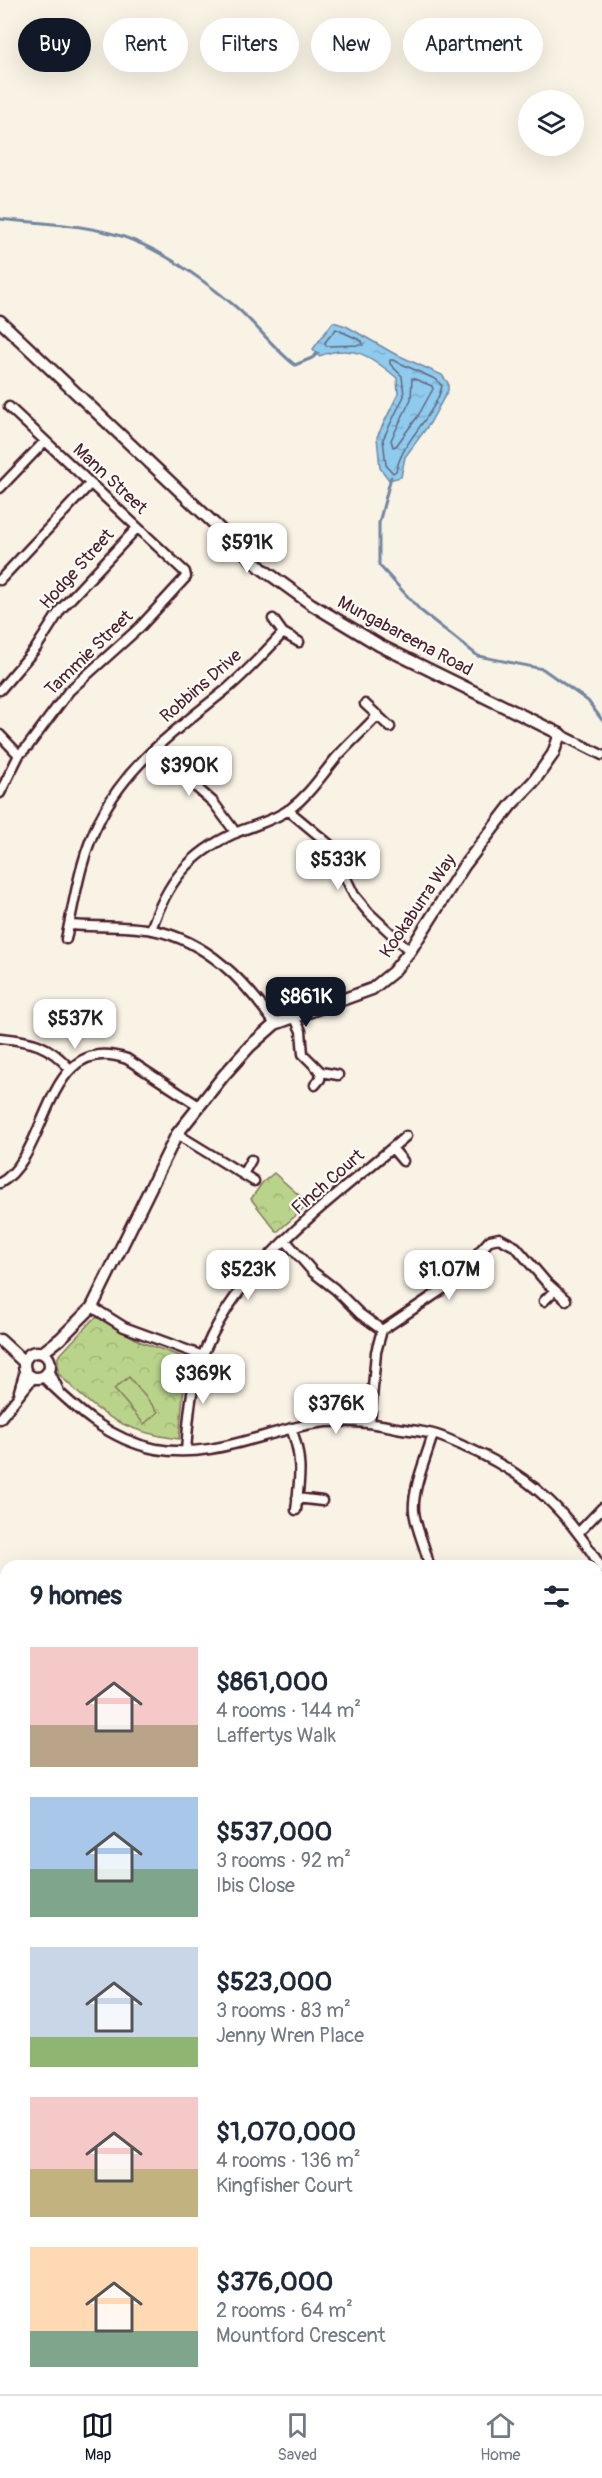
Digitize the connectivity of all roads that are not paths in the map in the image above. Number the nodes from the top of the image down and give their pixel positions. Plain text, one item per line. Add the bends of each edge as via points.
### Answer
1 (0, 321) edge
2 (9, 407) dead end
3 (45, 441) junction
4 (90, 484) junction
5 (1, 486) edge
6 (137, 528) junction
7 (186, 577) joint
8 (0, 580) edge
9 (273, 619) dead end
10 (283, 633) junction
11 (298, 642) dead end
12 (0, 690) edge
13 (364, 704) dead end
14 (378, 716) junction
15 (390, 727) dead end
16 (560, 734) junction
17 (0, 735) edge
18 (154, 750) junction
19 (19, 755) junction
20 (602, 755) edge
21 (0, 793) edge
22 (288, 810) junction
23 (236, 833) junction
24 (69, 926) junction
25 (151, 930) junction
26 (66, 939) dead end
27 (410, 951) junction
28 (295, 1018) junction
29 (275, 1024) junction
30 (1, 1033) edge
31 (70, 1069) junction
32 (321, 1072) junction
33 (338, 1075) dead end
34 (315, 1085) dead end
35 (199, 1106) junction
36 (177, 1134) junction
37 (406, 1136) dead end
38 (392, 1148) junction
39 (252, 1160) dead end
40 (403, 1161) dead end
41 (243, 1174) junction
42 (254, 1181) dead end
43 (0, 1183) edge
44 (286, 1241) junction
45 (555, 1290) junction
46 (566, 1300) dead end
47 (544, 1301) dead end
48 (92, 1306) junction
49 (382, 1330) junction
50 (0, 1340) edge
51 (203, 1356) junction
52 (37, 1366) junction
53 (0, 1419) edge
54 (370, 1423) junction
55 (291, 1428) junction
56 (433, 1434) junction
57 (186, 1451) junction
58 (297, 1498) junction
59 (322, 1501) dead end
60 (602, 1508) edge
61 (296, 1510) dead end
62 (579, 1532) junction
63 (428, 1560) edge
64 (596, 1560) edge

1 - 16 street, Mungabareena Road via 261,568 379,645
2 - 3 street, Mann Street
3 - 4 street, Mann Street
3 - 5 street
4 - 6 street, Mann Street
4 - 8 street
6 - 7 street, Mann Street
6 - 12 street, Hodge Street via 61,609 36,648
7 - 19 street, Tammie Street via 140,627 69,692
9 - 10 street
10 - 11 street
10 - 18 street, Robbins Drive via 228,688
13 - 14 street
14 - 15 street
14 - 22 street
16 - 20 street, Mungabareena Road
16 - 27 street, Kookaburra Way via 553,754 464,866
17 - 19 street
18 - 23 street via 213,802
18 - 24 street, Robbins Drive via 124,781 99,820 83,860
19 - 21 street, Tammie Street
22 - 23 street
22 - 27 street via 330,845 354,895
23 - 25 street via 190,860 168,888
24 - 25 street
24 - 26 street, Robbins Drive
25 - 29 street via 176,937 216,960 243,983
27 - 28 street, Kookaburra Way via 372,989
28 - 29 street, Kookaburra Way
28 - 32 street via 301,1031 303,1054
29 - 35 street, Kookaburra Way via 250,1046
30 - 31 street via 38,1044
31 - 35 street via 92,1057 118,1056
31 - 43 street via 16,1170
32 - 33 street
32 - 34 street
35 - 36 street, Kookaburra Way
36 - 41 street
36 - 48 street, Kookaburra Way
37 - 38 street, Finch Court
38 - 40 street, Finch Court
38 - 44 street, Finch Court
39 - 41 street
41 - 42 street
44 - 49 street via 314,1272
44 - 51 street, Finch Court via 234,1297
45 - 46 street
45 - 47 street
45 - 49 street via 516,1247 499,1238 490,1240 449,1285
48 - 51 street via 124,1327
48 - 52 street, Kookaburra Way
49 - 54 street via 376,1352
50 - 52 street
51 - 57 street, Finch Court via 191,1398
52 - 53 street
52 - 57 street via 96,1425 118,1437 157,1449
54 - 55 street via 340,1421
54 - 56 street
55 - 57 street via 214,1449
55 - 58 street via 301,1470
56 - 62 street via 479,1453 522,1478 556,1505
56 - 63 street via 414,1500
58 - 59 street
58 - 61 street
60 - 62 street
62 - 64 street

